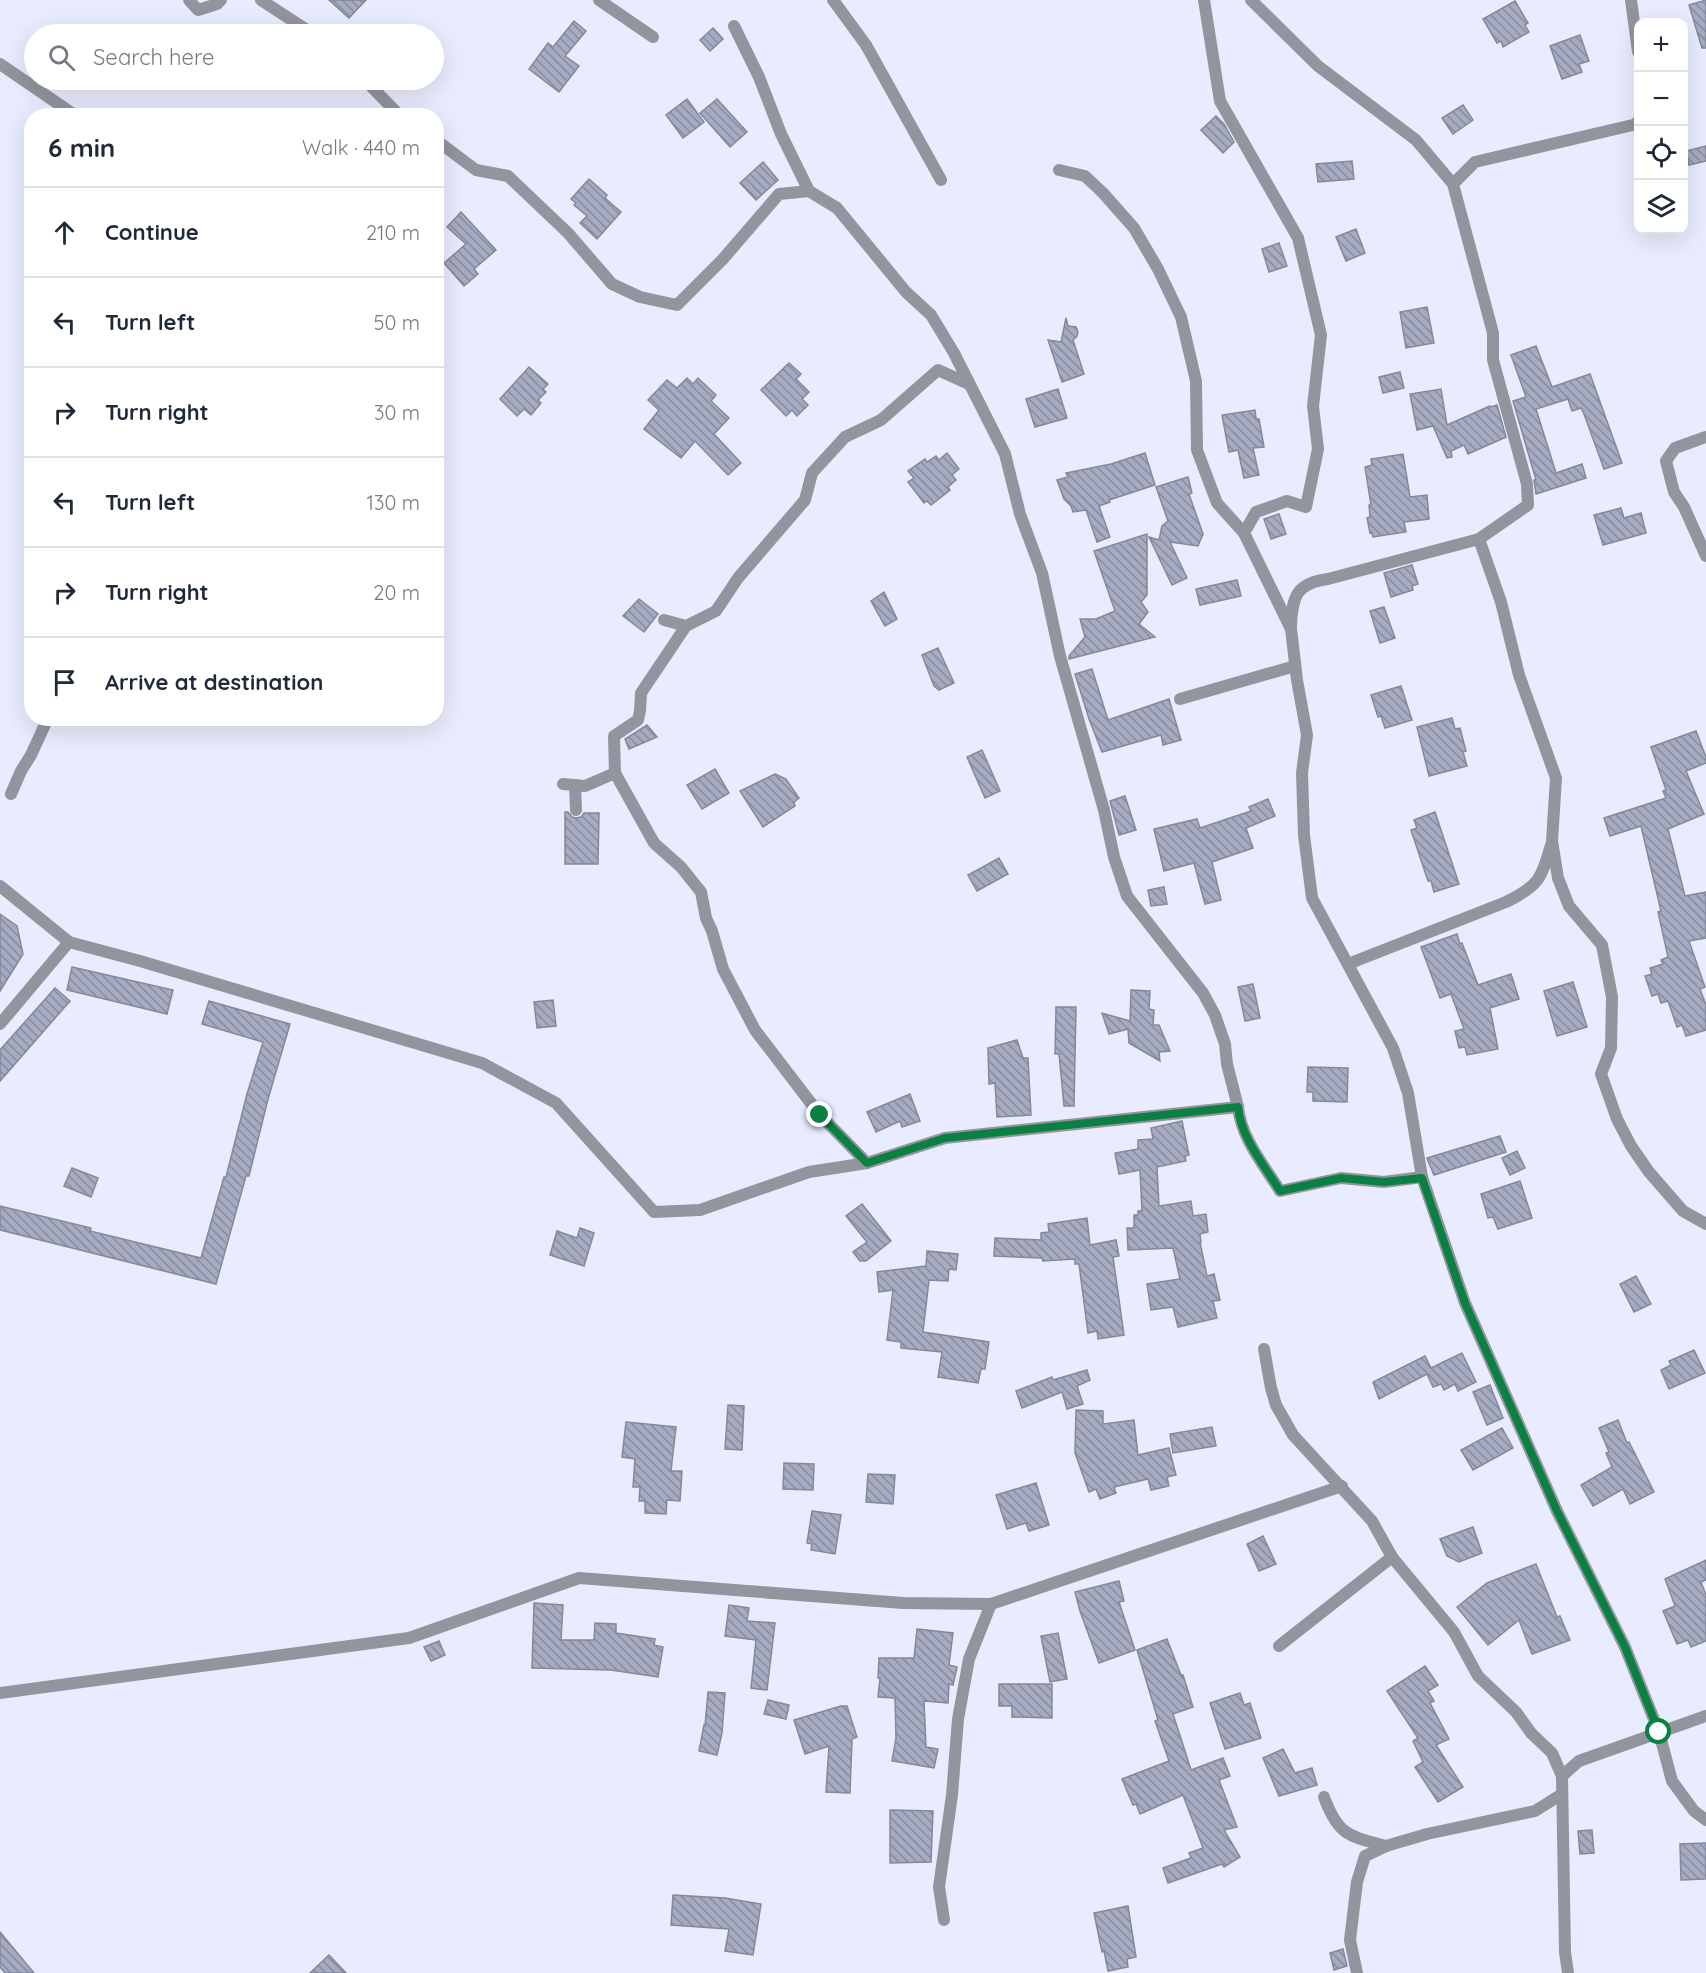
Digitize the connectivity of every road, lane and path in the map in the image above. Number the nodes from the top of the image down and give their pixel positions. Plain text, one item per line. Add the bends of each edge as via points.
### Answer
1 (189, 0) edge
2 (221, 0) edge
3 (261, 0) edge
4 (599, 0) edge
5 (833, 0) edge
6 (1204, 0) edge
7 (1251, 0) edge
8 (1631, 0) edge
9 (1634, 22) edge
10 (298, 24) edge
11 (734, 26) dead end
12 (653, 37) dead end
13 (0, 64) edge
14 (24, 80) edge
15 (38, 90) edge
16 (375, 90) edge
17 (64, 108) edge
18 (392, 108) edge
19 (1634, 125) edge
20 (444, 146) edge
21 (1059, 170) dead end
22 (941, 180) dead end
23 (1453, 184) junction
24 (809, 191) junction
25 (969, 384) junction
26 (1706, 437) edge
27 (1244, 533) junction
28 (1479, 539) junction
29 (1706, 556) edge
30 (664, 620) dead end
31 (686, 626) junction
32 (1291, 628) junction
33 (1295, 666) junction
34 (1180, 699) dead end
35 (44, 726) edge
36 (615, 772) junction
37 (11, 794) dead end
38 (576, 810) dead end
39 (1552, 841) junction
40 (0, 886) edge
41 (69, 942) junction
42 (1348, 964) junction
43 (0, 1024) edge
44 (1238, 1107) junction
45 (867, 1163) junction
46 (1422, 1178) junction
47 (1706, 1224) edge
48 (1264, 1349) dead end
49 (1341, 1486) junction
50 (1392, 1557) junction
51 (991, 1604) junction
52 (1279, 1646) dead end
53 (0, 1693) edge
54 (1706, 1716) edge
55 (1659, 1732) junction
56 (1552, 1753) junction
57 (1579, 1761) junction
58 (1562, 1776) junction
59 (1562, 1794) junction
60 (1324, 1797) dead end
61 (1706, 1820) edge
62 (1386, 1846) junction
63 (944, 1920) dead end
64 (1357, 1973) edge
65 (1568, 1973) edge

1 - 2 street via 198,10
3 - 10 street
4 - 12 street
5 - 22 street via 866,45
6 - 27 street via 1220,100 1298,238 1321,335 1313,406 1318,449 1306,507 1287,501 1256,512
7 - 23 street via 1318,66 1416,140
8 - 9 street
11 - 24 street
13 - 14 street
15 - 17 street
16 - 18 street
19 - 23 street via 1475,162
20 - 24 street via 476,170 508,176 568,233 612,284 640,297 677,305 779,194
21 - 27 street via 1085,176 1103,193 1134,228 1158,269 1181,316 1196,381 1197,450 1216,503
23 - 28 street via 1493,333 1493,360 1527,484 1528,505
24 - 25 street via 837,208 906,292 931,315
25 - 31 street via 939,370 881,420 845,437 813,472 805,500 738,578 716,612
25 - 44 street via 1005,454 1020,514 1042,573 1060,656 1127,896 1203,993 1215,1015
26 - 29 street via 1675,448 1666,462 1674,492
27 - 32 street
28 - 32 street via 1311,582 1296,595
28 - 39 street via 1519,675 1556,778
30 - 31 street
31 - 36 street via 641,693 638,720 614,736
32 - 33 street
33 - 34 street
33 - 42 street via 1307,735 1302,773 1312,898
35 - 37 street
36 - 38 street via 585,786 569,785
36 - 45 street via 654,843 701,892 723,969 755,1030 820,1115
39 - 42 street via 1542,874 1527,892
39 - 47 street via 1558,878 1569,906 1602,945 1612,997 1611,1047 1601,1074 1617,1119 1649,1172 1683,1211
40 - 41 street
41 - 43 street
41 - 45 street via 482,1063 556,1103 654,1212 700,1210 809,1172
42 - 46 street via 1393,1048 1408,1093
44 - 45 street via 945,1138
44 - 46 street via 1248,1139 1280,1191 1341,1178 1384,1182
46 - 55 street via 1465,1303 1557,1511 1625,1647
48 - 49 street via 1271,1388 1283,1419
49 - 50 street via 1372,1521
49 - 51 street
50 - 52 street
50 - 56 street via 1454,1632 1478,1676
51 - 53 street via 903,1603 579,1578 409,1638
51 - 63 street via 969,1659 958,1719 939,1887
54 - 55 street
55 - 57 street
55 - 61 street via 1672,1781 1694,1811
56 - 57 street
56 - 58 street
57 - 58 street
58 - 59 street
59 - 62 street via 1535,1811
59 - 65 street
60 - 62 street via 1339,1828 1358,1839
62 - 64 street via 1365,1856 1357,1882 1350,1940

